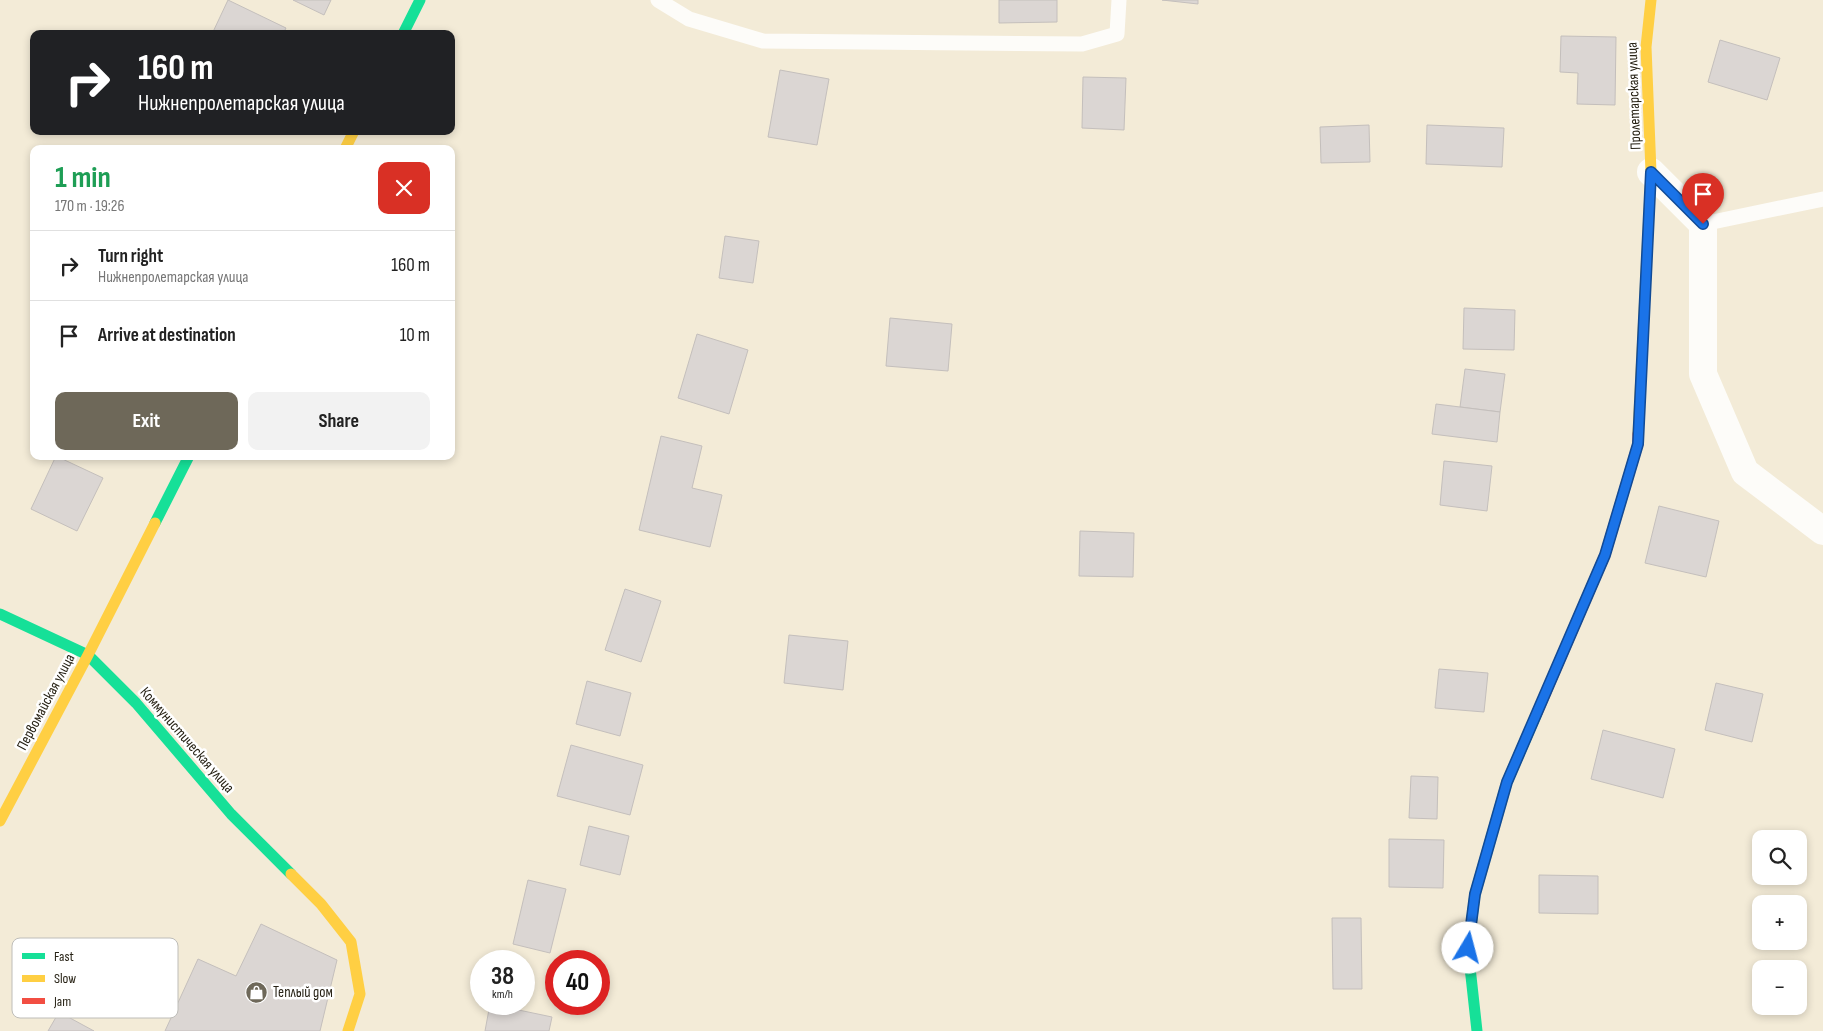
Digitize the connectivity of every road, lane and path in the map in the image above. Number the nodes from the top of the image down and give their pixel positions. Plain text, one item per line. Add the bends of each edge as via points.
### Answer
1 (420, 0) edge
2 (658, 0) edge
3 (1119, 0) edge
4 (1651, 0) edge
5 (405, 30) edge
6 (1651, 172) junction
7 (1823, 199) edge
8 (1703, 224) junction
9 (187, 460) edge
10 (1823, 530) edge
11 (0, 614) edge
12 (88, 655) junction
13 (0, 821) edge
14 (348, 1031) edge
15 (1476, 1031) edge

1 - 5 street
2 - 3 lane via 689,19 763,41 1082,44 1117,34
4 - 6 street, Пролетарская улица via 1646,47
6 - 8 street
6 - 15 street, Пролетарская улица via 1638,444 1605,555 1507,782 1475,894 1468,948
7 - 8 lane
8 - 10 street via 1703,374 1745,472
9 - 12 street
11 - 12 street, Первомайская улица
12 - 13 street, Первомайская улица
12 - 14 street, Коммунистическая улица via 136,703 231,814 321,904 351,942 360,994

